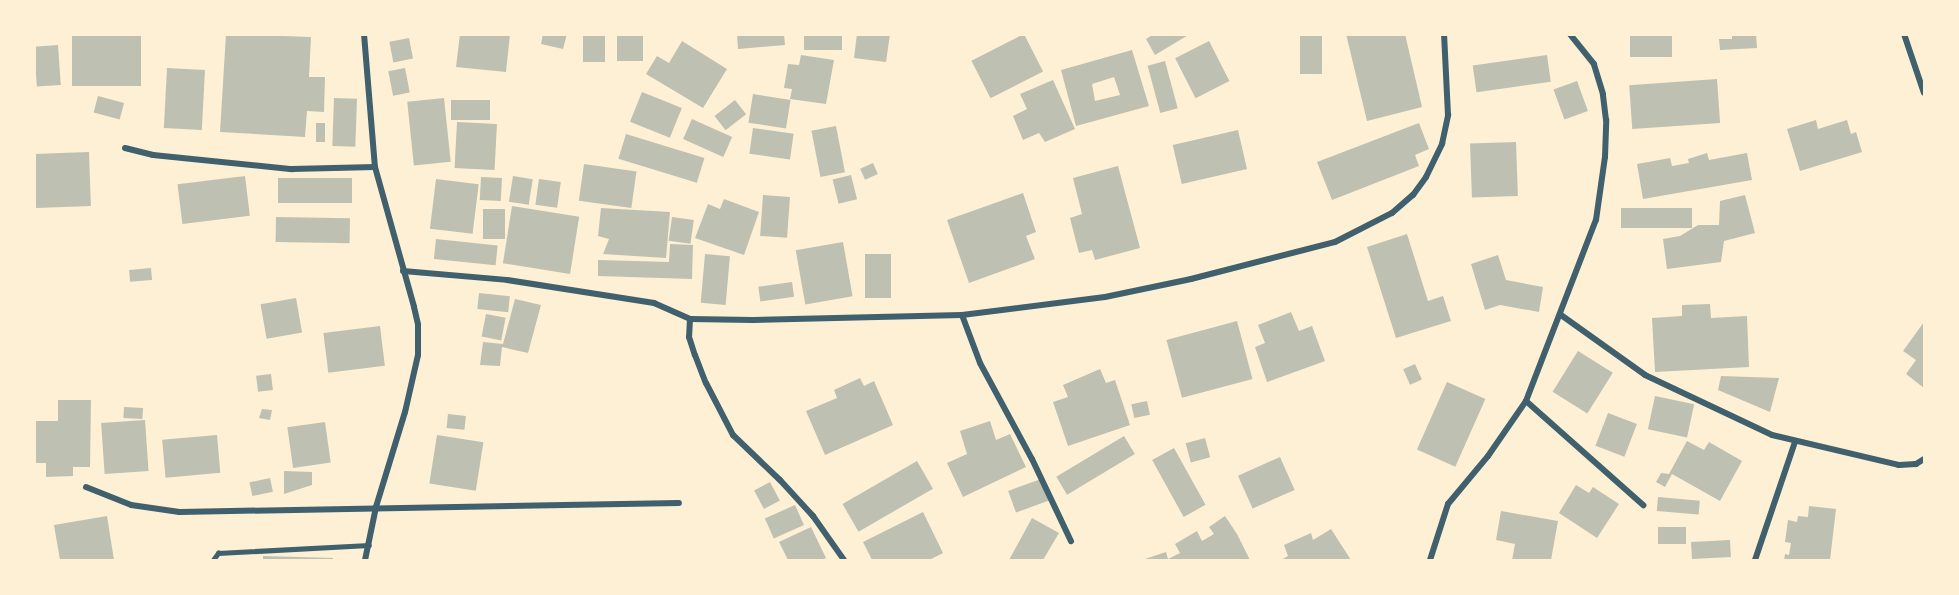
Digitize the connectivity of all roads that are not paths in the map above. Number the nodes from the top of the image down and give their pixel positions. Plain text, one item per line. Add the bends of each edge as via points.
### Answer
1 (364, 34) edge
2 (1444, 34) edge
3 (1570, 34) edge
4 (1904, 34) edge
5 (1924, 93) edge
6 (125, 148) dead end
7 (375, 167) junction
8 (403, 271) junction
9 (962, 315) junction
10 (1561, 315) junction
11 (690, 319) junction
12 (1526, 401) junction
13 (1795, 442) junction
14 (1924, 459) edge
15 (86, 487) dead end
16 (679, 503) dead end
17 (1643, 505) dead end
18 (376, 507) junction
19 (1071, 541) dead end
20 (369, 545) junction
21 (213, 561) edge
22 (365, 561) edge
23 (843, 561) edge
24 (1430, 561) edge
25 (1755, 561) edge

1 - 7 street
2 - 9 street via 1448,115 1442,144 1413,195 1392,213 1335,243 1191,279 1105,297
3 - 10 street via 1594,64 1603,94 1605,157 1596,220
4 - 5 street
6 - 7 street via 153,155 292,169
7 - 8 street
8 - 11 street via 507,280 654,303
8 - 18 street via 418,325 418,355
9 - 11 street
9 - 19 street via 980,363
10 - 12 street
10 - 13 street via 1645,375 1758,429
11 - 23 street via 689,338 695,355 733,435 813,516
12 - 17 street
12 - 24 street via 1448,504
13 - 14 street via 1899,465
13 - 25 street
15 - 18 street via 131,505 179,512
16 - 18 street
18 - 20 street
20 - 21 lane via 218,553
20 - 22 street

